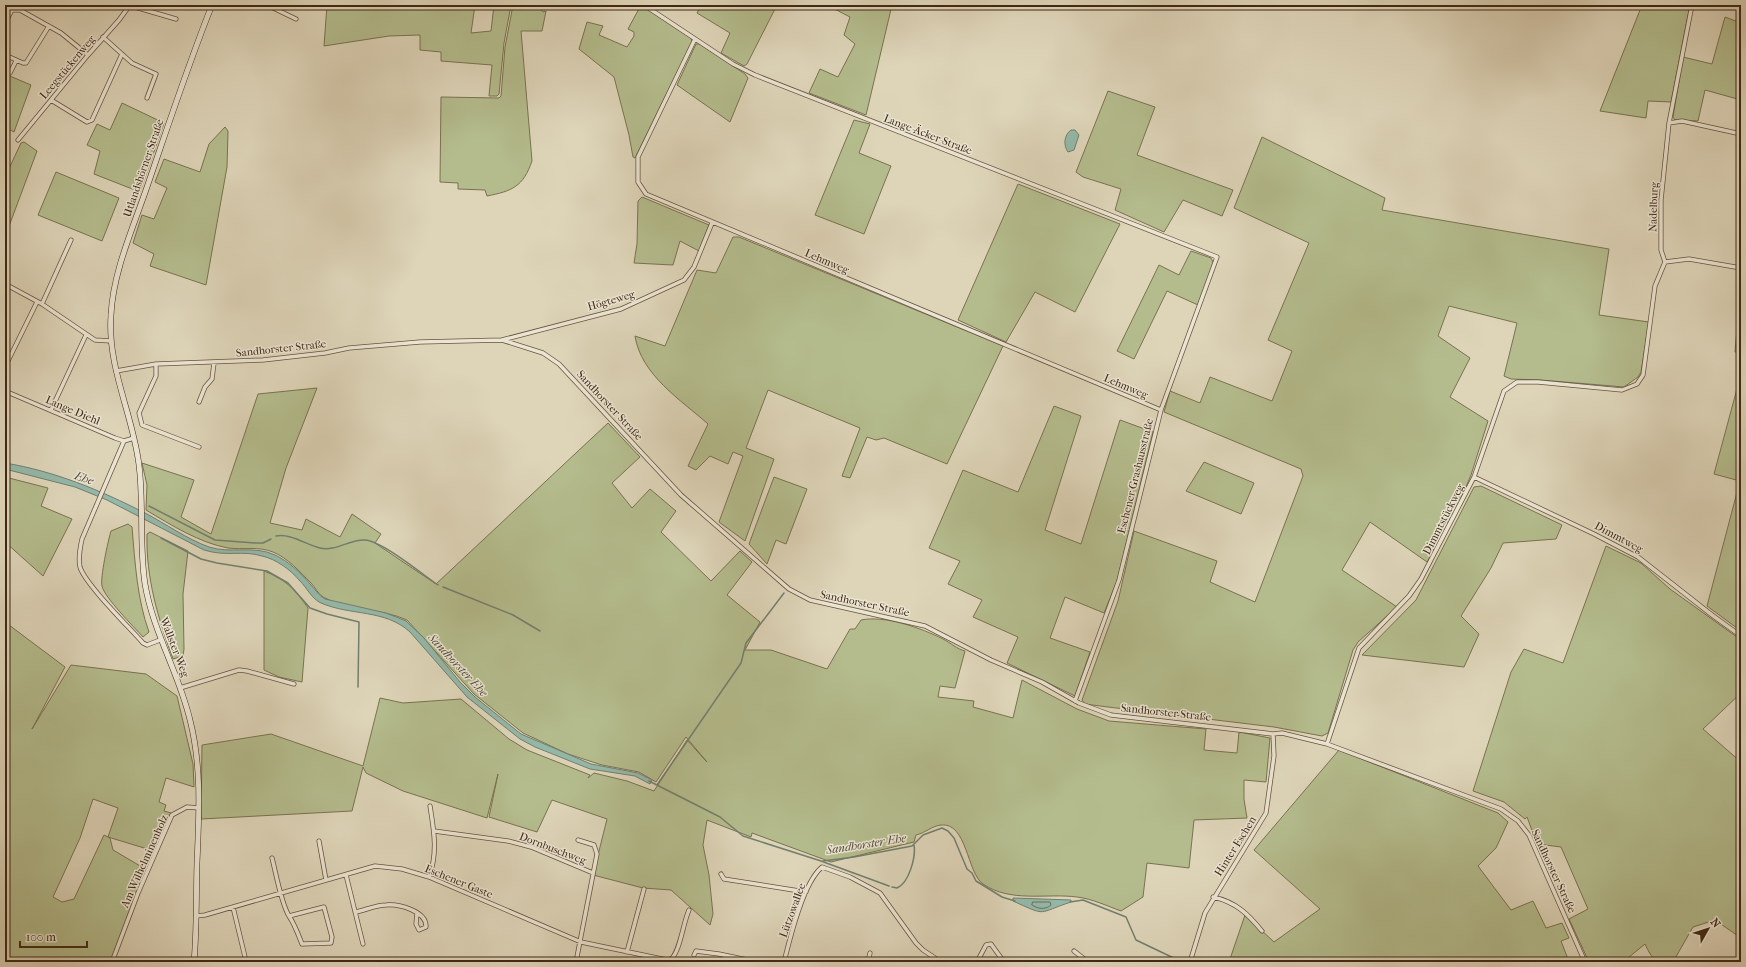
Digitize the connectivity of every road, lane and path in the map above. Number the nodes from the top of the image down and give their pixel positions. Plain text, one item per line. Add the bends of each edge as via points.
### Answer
1 (129, 5) edge
2 (212, 5) edge
3 (267, 5) edge
4 (644, 5) edge
5 (1692, 5) edge
6 (176, 19) dead end
7 (296, 19) dead end
8 (5, 23) edge
9 (49, 26) junction
10 (103, 37) junction
11 (695, 39) junction
12 (122, 54) junction
13 (5, 55) edge
14 (88, 55) junction
15 (16, 61) junction
16 (10, 73) dead end
17 (147, 98) dead end
18 (51, 100) junction
19 (1669, 123) junction
20 (1741, 134) edge
21 (18, 140) dead end
22 (712, 223) junction
23 (71, 240) dead end
24 (1217, 257) joint
25 (1665, 262) junction
26 (1741, 268) edge
27 (5, 284) edge
28 (37, 302) junction
29 (42, 304) junction
30 (86, 335) junction
31 (502, 340) junction
32 (111, 341) junction
33 (214, 363) junction
34 (156, 364) junction
35 (5, 367) edge
36 (116, 372) junction
37 (5, 391) edge
38 (199, 402) dead end
39 (51, 410) junction
40 (1161, 410) junction
41 (134, 438) junction
42 (124, 441) junction
43 (199, 447) dead end
44 (1474, 477) junction
45 (1741, 636) edge
46 (160, 640) junction
47 (294, 684) dead end
48 (180, 688) junction
49 (1075, 701) junction
50 (1273, 734) junction
51 (1328, 744) junction
52 (430, 806) dead end
53 (199, 808) junction
54 (434, 831) junction
55 (578, 840) dead end
56 (319, 841) dead end
57 (272, 858) dead end
58 (593, 873) junction
59 (721, 874) dead end
60 (346, 875) junction
61 (429, 877) junction
62 (326, 880) junction
63 (644, 889) dead end
64 (281, 892) junction
65 (806, 892) junction
66 (1214, 897) junction
67 (233, 907) junction
68 (689, 910) dead end
69 (356, 912) junction
70 (417, 913) dead end
71 (196, 916) junction
72 (289, 916) junction
73 (1262, 931) dead end
74 (581, 942) junction
75 (364, 944) dead end
76 (1074, 951) dead end
77 (627, 952) junction
78 (870, 953) dead end
79 (694, 955) dead end
80 (245, 957) dead end
81 (1003, 961) edge
82 (112, 962) edge
83 (194, 962) edge
84 (576, 962) edge
85 (757, 962) edge
86 (784, 962) edge
87 (868, 962) edge
88 (941, 962) edge
89 (977, 962) edge
90 (1008, 962) edge
91 (1088, 962) edge
92 (1190, 962) edge
93 (1585, 962) edge

1 - 6 street
1 - 10 street, Leegstückenweg
2 - 32 street, Utlandshörner Straße via 120,269 111,309
3 - 7 street
4 - 11 street, Lange-Äcker-Straße
5 - 19 street, Nadelburg
8 - 9 street via 12,10 17,9
9 - 14 street via 65,35
9 - 15 street via 27,62 24,64
10 - 12 street
10 - 14 street, Leegstückenweg
11 - 22 street, Lehmweg via 640,150 637,161 638,177 640,186 646,194
11 - 24 street, Lange-Äcker-Straße via 755,75
12 - 17 street via 132,63 156,74
12 - 18 street via 90,122 80,119
13 - 15 street
14 - 18 street, Leegstückenweg
15 - 16 street
18 - 21 street, Leegstückenweg
19 - 20 street via 1682,121
19 - 25 street, Nadelburg via 1660,200 1661,250
22 - 31 street, Högteweg via 694,267 684,280 621,309
22 - 40 street, Lehmweg
23 - 29 street
24 - 40 street, Eschener Grashausstraße
25 - 26 street via 1690,259
25 - 44 street, Dimmtstückweg via 1655,286 1643,375 1637,384 1629,389 1616,391 1538,382 1517,382 1509,386 1498,404
27 - 28 street
28 - 29 street
28 - 35 street
29 - 30 street
30 - 32 street via 95,340
30 - 39 street
31 - 33 street, Sandhorster Straße via 420,342
31 - 49 street, Sandhorster Straße via 544,353 559,364 681,494 789,589 810,600 924,626 1042,682
32 - 36 street, Wallster Weg
33 - 34 street, Sandhorster Straße
33 - 38 street via 212,379 205,387
34 - 36 street, Sandhorster Straße
34 - 43 street via 156,376 139,413 142,425
36 - 41 street, Wallster Weg
37 - 39 street, Lange Diehl
39 - 42 street, Lange Diehl
40 - 49 street, Eschener Grashausstraße via 1119,580
41 - 42 street
41 - 46 street, Wallster Weg via 140,465 145,583
42 - 46 street via 80,547 79,561 84,575 143,643 147,645
44 - 45 street, Dimmtweg via 1638,557
44 - 51 street, Dimmtstückweg via 1421,579 1359,648
46 - 48 street, Wallster Weg
47 - 48 street via 239,670
48 - 53 street, Wallster Weg via 196,745
49 - 50 street, Sandhorster Straße via 1111,715
50 - 51 street, Sandhorster Straße via 1282,733
50 - 66 street, Hinter Eschen via 1274,756 1266,813
51 - 93 street, Sandhorster Straße via 1487,803 1518,821 1529,835
52 - 54 street
53 - 71 street, Wallster Weg
53 - 82 street, Am Wilhelminenholz via 187,807 172,815 138,893
54 - 58 street, Dornbuschweg via 508,841 531,847
54 - 61 street via 435,852
55 - 58 street via 594,845 597,854
56 - 62 street
57 - 64 street
58 - 74 street
59 - 65 street via 724,879
60 - 61 street, Eschener Gaste via 376,866 402,869
60 - 62 street, Eschener Gaste
60 - 69 street
61 - 74 street, Eschener Gaste
62 - 64 street, Eschener Gaste
63 - 77 street
64 - 67 street, Eschener Gaste
64 - 72 street
65 - 86 street, Lützowallee
65 - 88 street, Lützowallee via 822,867 850,876 880,892 916,944
66 - 73 street via 1228,901 1244,911
66 - 92 street, Hinter Eschen via 1204,913
67 - 71 street, Eschener Gaste
67 - 80 street
68 - 77 street, Eschener Gaste via 674,957 667,960
69 - 70 street via 386,904
69 - 75 street
71 - 83 street, Wallster Weg
72 - 72 street via 324,907 332,943 302,944 293,919
74 - 77 street, Eschener Gaste
74 - 84 street
76 - 91 street
78 - 87 street
79 - 85 street via 696,951
81 - 89 street via 991,944 986,945
81 - 90 street

